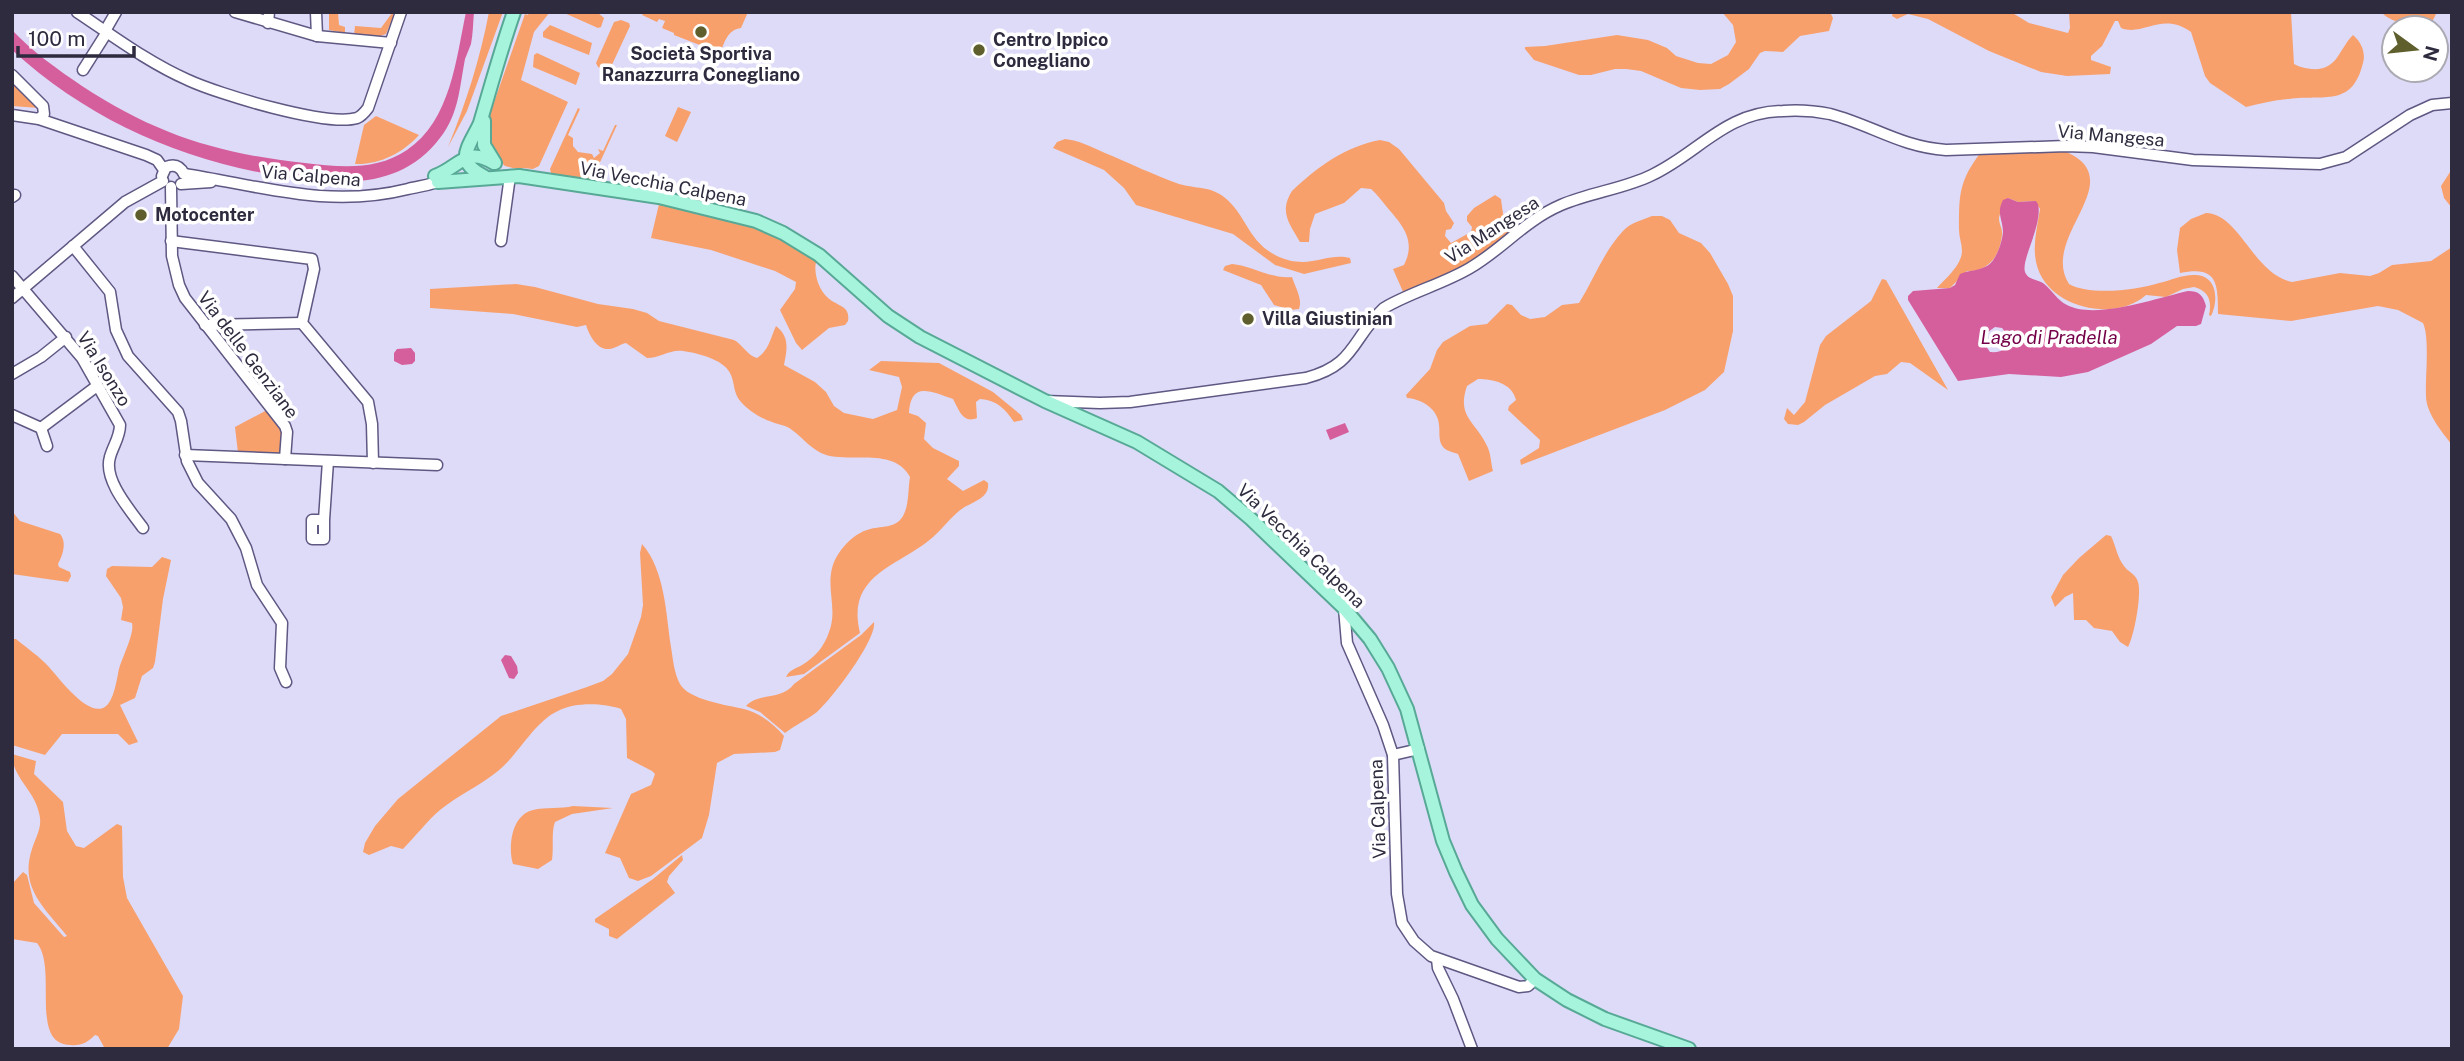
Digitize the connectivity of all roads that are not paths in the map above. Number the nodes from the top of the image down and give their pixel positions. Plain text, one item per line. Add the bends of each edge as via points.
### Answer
1 (77, 12) edge
2 (116, 12) edge
3 (235, 12) edge
4 (316, 12) edge
5 (401, 12) edge
6 (514, 12) edge
7 (522, 12) edge
8 (268, 18) edge
9 (106, 31) junction
10 (317, 36) junction
11 (391, 43) junction
12 (83, 70) dead end
13 (12, 75) edge
14 (489, 85) junction
15 (2452, 103) edge
16 (12, 115) edge
17 (39, 119) junction
18 (484, 124) junction
19 (467, 158) junction
20 (495, 163) junction
21 (515, 176) junction
22 (486, 177) junction
23 (172, 179) junction
24 (436, 179) junction
25 (171, 240) junction
26 (501, 241) dead end
27 (73, 246) junction
28 (12, 276) edge
29 (24, 289) junction
30 (12, 298) edge
31 (302, 323) junction
32 (205, 326) junction
33 (66, 337) junction
34 (12, 374) edge
35 (97, 386) junction
36 (1045, 401) junction
37 (12, 415) edge
38 (41, 428) junction
39 (47, 446) dead end
40 (186, 455) junction
41 (285, 459) junction
42 (328, 461) junction
43 (373, 463) junction
44 (437, 465) dead end
45 (324, 520) dead end
46 (143, 528) dead end
47 (1344, 608) junction
48 (286, 682) dead end
49 (1419, 749) junction
50 (1393, 755) junction
51 (1437, 959) junction
52 (1535, 979) junction
53 (1472, 1049) edge
54 (1689, 1049) edge

1 - 9 street
2 - 9 street
3 - 8 street
4 - 10 street
5 - 11 street
6 - 14 main road
7 - 18 main road
8 - 10 street
9 - 11 street via 201,86 291,112 347,119 360,117 368,108
9 - 12 street
10 - 11 street
13 - 17 street via 43,106
14 - 19 main road
14 - 24 street, Via Calpena via 465,148
15 - 36 street, Via Mangesa via 2432,105 2410,115 2346,157 2320,164 2193,160 2093,147 1924,149 1831,115 1762,112 1723,127 1656,174 1562,204 1525,224 1466,270 1391,303 1375,316 1345,359 1325,373 1130,402
16 - 17 street
17 - 23 street via 152,157
18 - 19 street
18 - 20 main road via 484,145
19 - 20 main road
19 - 22 main road via 475,171
19 - 24 main road
20 - 21 main road
21 - 22 main road
21 - 26 street
21 - 36 main road, Via Vecchia Calpena via 659,197 757,221 819,255 888,316 920,337
22 - 24 main road
23 - 24 street, Via Calpena via 362,198
23 - 25 street, Via delle Genziane
23 - 27 street via 125,202
25 - 31 street via 312,260
25 - 32 street, Via delle Genziane via 179,285
27 - 29 street
27 - 40 street via 110,292 116,330 128,356 178,412
28 - 29 street, Via Isonzo
29 - 30 street
29 - 33 street, Via Isonzo
31 - 32 street
31 - 43 street via 368,402
32 - 41 street, Via delle Genziane via 285,426
33 - 34 street
33 - 35 street, Via Isonzo
35 - 38 street
35 - 46 street, Via Isonzo via 120,428 108,470
36 - 47 main road, Via Vecchia Calpena via 1137,442 1218,491
37 - 38 street
38 - 39 street
40 - 41 street
40 - 48 street via 198,483 231,519 257,585 280,619 280,667
41 - 42 street
42 - 43 street
42 - 45 street
43 - 44 street
47 - 49 main road, Via Vecchia Calpena via 1388,668
47 - 50 street, Via Calpena via 1347,643
49 - 50 street
49 - 52 main road, Via Vecchia Calpena via 1444,841 1463,888 1497,939
50 - 51 street, Via Calpena via 1399,914 1406,932
51 - 52 street, Via Calpena via 1519,987
51 - 53 street, Via Calpena
52 - 54 main road, Via Vecchia Calpena via 1605,1018

